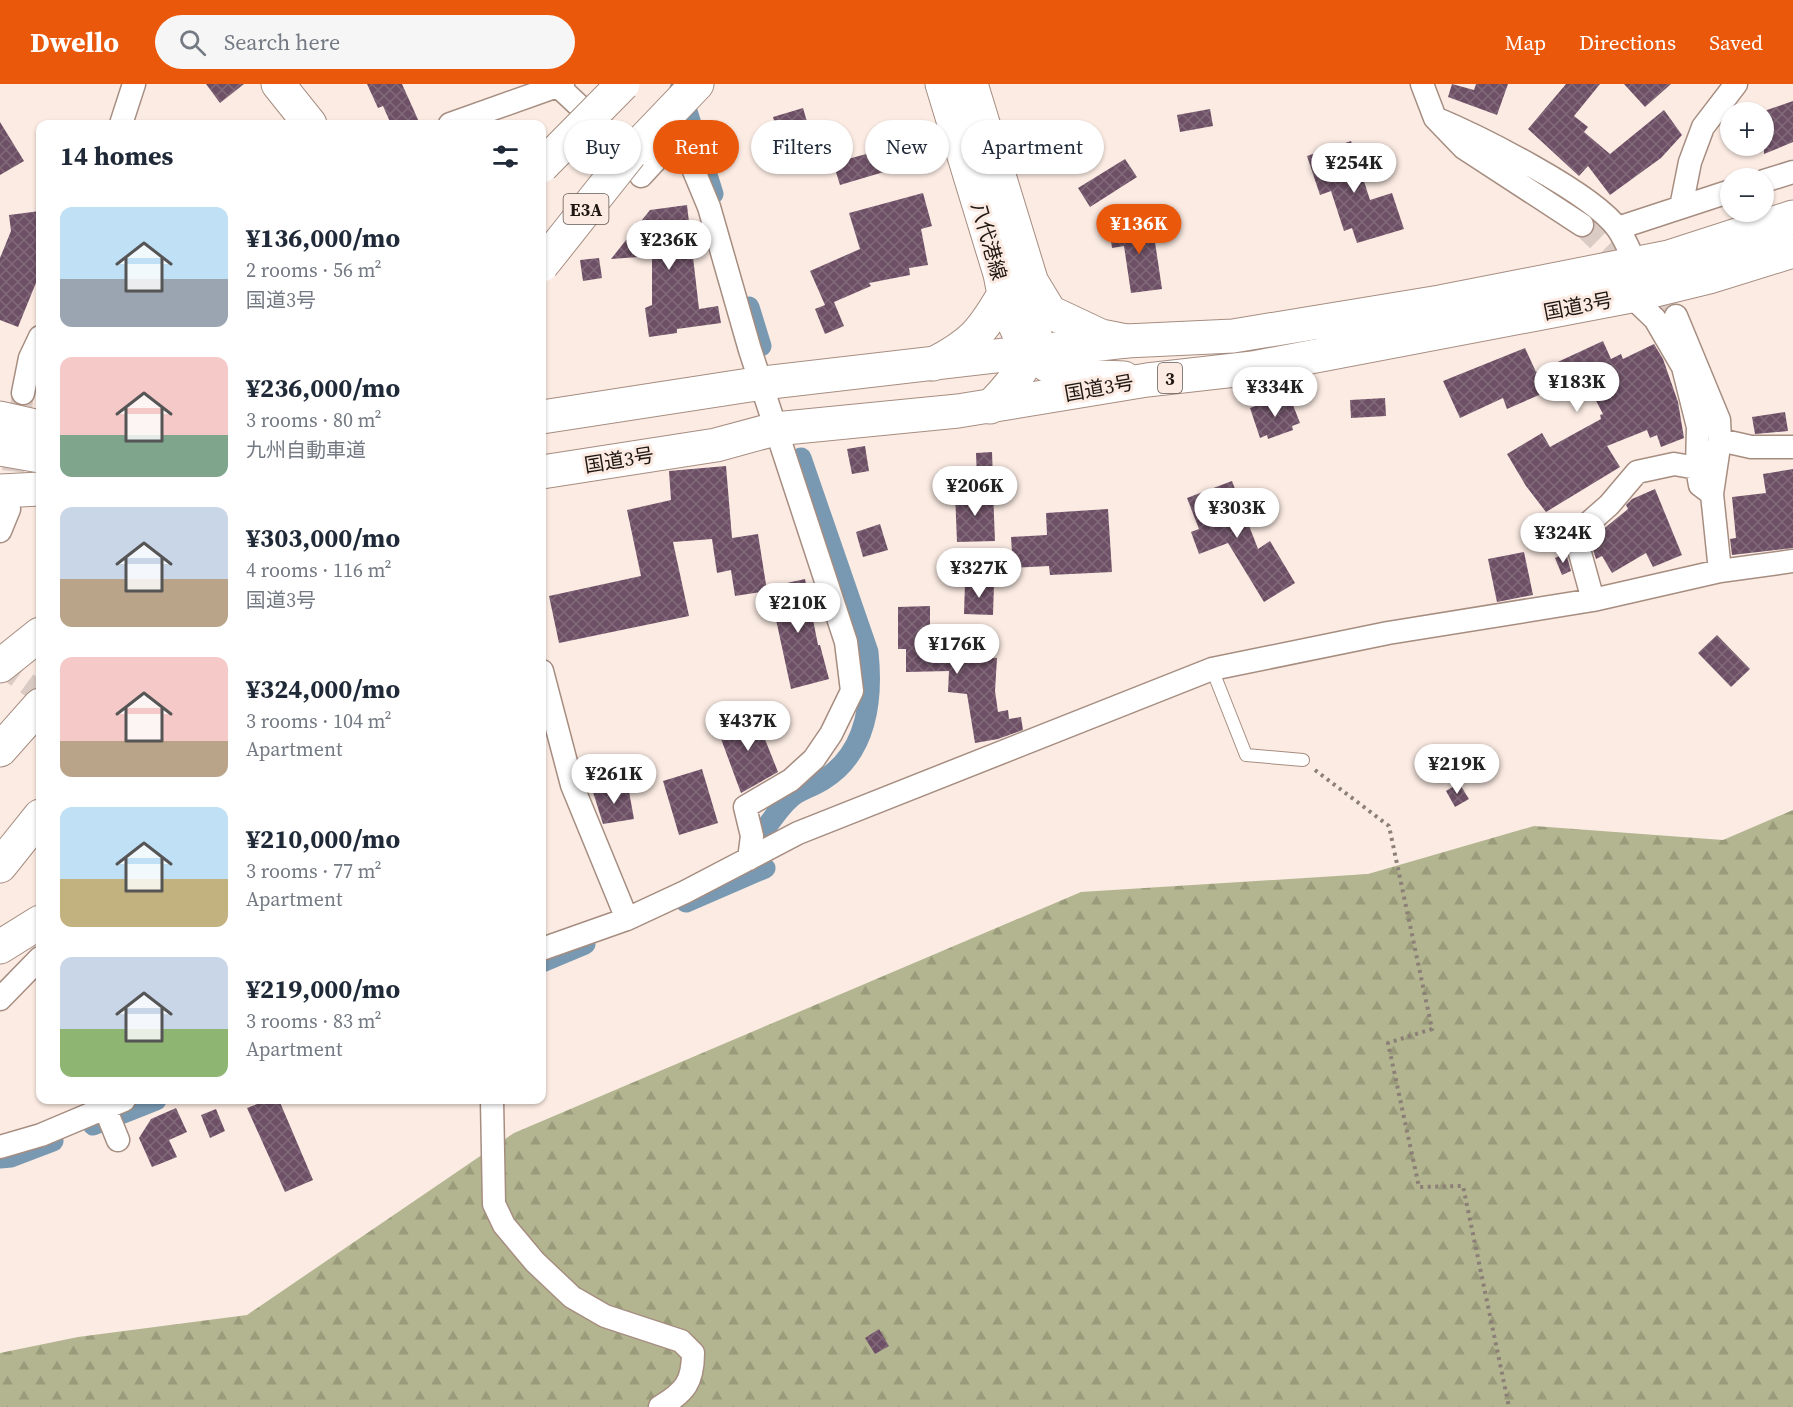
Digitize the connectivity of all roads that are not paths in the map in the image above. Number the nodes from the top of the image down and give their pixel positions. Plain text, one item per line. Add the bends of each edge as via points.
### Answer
1 (134, 84) edge
2 (278, 84) edge
3 (623, 84) edge
4 (697, 84) edge
5 (942, 84) edge
6 (971, 84) edge
7 (1422, 84) edge
8 (1736, 84) edge
9 (561, 85) edge
10 (1435, 118) junction
11 (122, 120) edge
12 (307, 120) edge
13 (461, 120) edge
14 (587, 120) edge
15 (564, 142) edge
16 (564, 143) edge
17 (641, 143) edge
18 (546, 157) edge
19 (546, 162) edge
20 (1793, 172) edge
21 (611, 174) edge
22 (614, 174) edge
23 (1774, 179) edge
24 (1720, 195) edge
25 (1793, 204) edge
26 (1681, 207) junction
27 (1793, 217) edge
28 (1582, 225) tunnel mouth
29 (1618, 228) junction
30 (546, 242) edge
31 (1793, 251) edge
32 (546, 260) edge
33 (1643, 261) junction
34 (1018, 288) junction
35 (1631, 296) junction
36 (1676, 316) tunnel mouth
37 (1126, 341) junction
38 (36, 345) edge
39 (1032, 352) junction
40 (933, 364) junction
41 (1147, 380) junction
42 (762, 383) junction
43 (22, 393) tunnel mouth
44 (990, 407) junction
45 (546, 416) edge
46 (0, 418) edge
47 (36, 425) edge
48 (775, 429) junction
49 (1720, 440) junction
50 (1793, 447) edge
51 (0, 449) edge
52 (36, 455) edge
53 (1696, 468) junction
54 (546, 471) edge
55 (36, 490) edge
56 (1712, 494) junction
57 (4, 500) edge
58 (0, 531) edge
59 (1793, 561) edge
60 (1720, 571) junction
61 (1593, 600) junction
62 (36, 637) edge
63 (0, 666) edge
64 (1212, 669) junction
65 (546, 686) edge
66 (36, 710) edge
67 (0, 750) edge
68 (1303, 760) road end
69 (36, 821) edge
70 (749, 859) junction
71 (0, 866) edge
72 (627, 919) junction
73 (36, 924) edge
74 (0, 947) edge
75 (546, 948) edge
76 (36, 961) edge
77 (0, 999) edge
78 (115, 1104) edge
79 (492, 1104) edge
80 (118, 1140) dead end
81 (0, 1147) edge
82 (660, 1407) edge

1 - 11 street
2 - 12 main road
3 - 14 main road, bridge
4 - 17 main road
5 - 34 main road, 八代港線 via 1000,274
6 - 34 main road, 八代港線
7 - 10 street
8 - 26 street via 1703,127 1690,162
9 - 13 street
9 - 42 street via 620,144 641,176 679,135 709,207
10 - 28 street via 1464,148
10 - 29 street via 1584,198
15 - 18 main road, bridge
16 - 19 main road, bridge
20 - 23 street
21 - 30 main road, bridge
22 - 32 main road, E3A, bridge
24 - 26 street
25 - 33 main road via 1688,239
26 - 29 street
27 - 33 main road, 国道3号 / 3 via 1669,257
29 - 33 street
31 - 35 main road, 国道3号 / 3
33 - 37 main road, 国道3号 / 3 via 1440,302 1233,336
34 - 37 main road, 八代港線 via 1050,312 1101,336
34 - 39 main road, 八代港線 via 1037,311
34 - 40 main road, 八代港線 via 963,349
35 - 41 main road, 国道3号 / 3 via 1253,368
35 - 53 street via 1655,319 1683,367 1698,428
36 - 49 street via 1719,420
37 - 39 main road, 国道3号 / 3
38 - 43 street
39 - 40 main road, 国道3号 / 3
39 - 41 main road via 1055,369
39 - 44 main road, 八代港線 via 1022,371
40 - 42 main road, 国道3号 / 3
41 - 44 main road, 国道3号 / 3
42 - 45 main road, 国道3号 / 3
42 - 48 street
44 - 48 main road, 国道3号 / 3
46 - 47 main road
48 - 54 main road, 国道3号 / 3 via 716,445
48 - 70 street via 846,642 852,691 814,759 791,780 745,807 752,836
49 - 50 street via 1751,447
49 - 56 street
51 - 52 main road
53 - 56 street via 1700,485
53 - 61 street via 1674,464 1637,472 1575,536
55 - 57 main road
56 - 60 street
57 - 58 street
59 - 60 street
60 - 61 street
61 - 64 street via 1388,633
62 - 63 main road
64 - 68 lane via 1246,755
64 - 70 street via 798,833
65 - 72 street via 572,784
66 - 67 main road
69 - 71 main road
70 - 72 street
72 - 75 street
73 - 74 main road
76 - 77 street
78 - 80 street
78 - 81 street via 41,1135
79 - 82 street via 494,1204 504,1225 572,1297 605,1316 681,1341 693,1353 693,1372 686,1387

